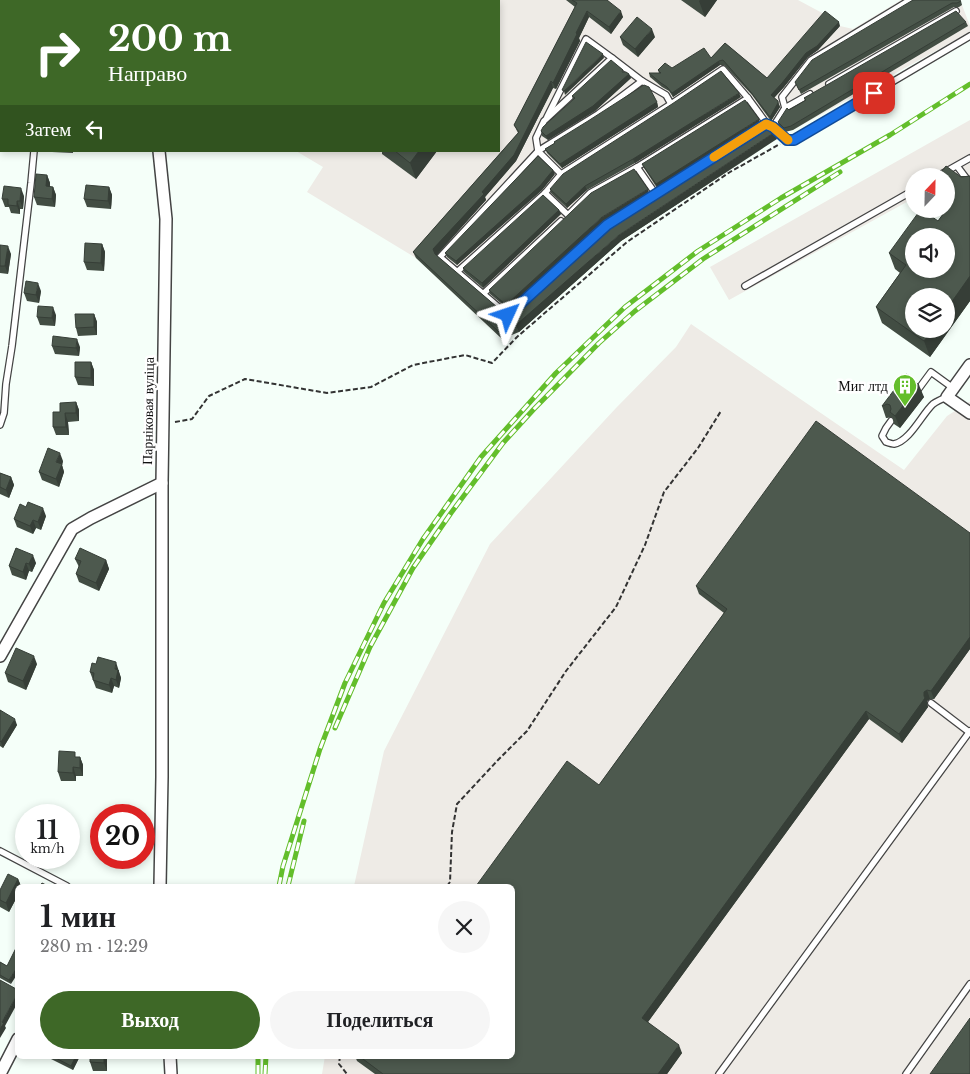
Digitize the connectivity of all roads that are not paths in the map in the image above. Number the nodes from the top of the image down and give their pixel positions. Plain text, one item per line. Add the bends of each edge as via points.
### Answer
1 (910, 0) edge
2 (956, 11) edge
3 (970, 36) edge
4 (612, 58) junction
5 (642, 81) junction
6 (748, 98) junction
7 (671, 104) junction
8 (786, 108) junction
9 (544, 121) junction
10 (770, 125) junction
11 (758, 128) edge
12 (538, 151) junction
13 (34, 152) edge
14 (159, 152) edge
15 (970, 158) edge
16 (957, 166) junction
17 (637, 167) junction
18 (953, 168) edge
19 (561, 174) junction
20 (970, 182) edge
21 (663, 188) edge
22 (545, 193) junction
23 (655, 193) junction
24 (905, 195) edge
25 (647, 198) edge
26 (568, 215) junction
27 (458, 271) junction
28 (745, 286) dead end
29 (484, 293) junction
30 (515, 308) edge
31 (970, 366) edge
32 (917, 391) edge
33 (950, 392) junction
34 (970, 413) edge
35 (891, 421) edge
36 (0, 424) edge
37 (162, 483) junction
38 (0, 656) edge
39 (931, 703) dead end
40 (970, 732) edge
41 (0, 852) edge
42 (62, 884) edge
43 (160, 884) edge
44 (970, 984) edge
45 (15, 1045) edge
46 (170, 1059) edge
47 (0, 1074) edge
48 (171, 1074) edge
49 (719, 1074) edge
50 (906, 1074) edge

1 - 8 lane via 811,60 782,97
2 - 8 lane
3 - 10 lane via 794,140 787,140
4 - 5 lane
4 - 9 lane
4 - 9 lane via 586,39
5 - 7 lane via 666,95
5 - 12 lane via 598,114
6 - 7 lane via 723,69
6 - 10 lane
6 - 17 lane
7 - 19 lane
8 - 10 lane
9 - 12 lane via 536,138
10 - 11 lane
12 - 19 lane
12 - 27 lane via 440,256
13 - 36 lane via 4,414
14 - 37 street, Парніковая вуліца via 166,220
15 - 16 lane
16 - 18 lane
16 - 20 lane
17 - 23 lane
17 - 26 lane via 590,193
19 - 22 lane
21 - 23 lane
22 - 26 lane
22 - 27 lane
23 - 25 lane
24 - 28 lane
26 - 29 lane
27 - 29 lane
29 - 30 lane via 508,315
31 - 33 street
32 - 33 lane via 931,372
33 - 34 street
33 - 35 lane via 931,406 904,439 894,444 886,442 882,436
37 - 38 street, Парніковая вуліца via 72,529
37 - 43 street
39 - 40 lane
40 - 49 lane
41 - 42 lane
44 - 50 lane
45 - 47 street
46 - 48 street

